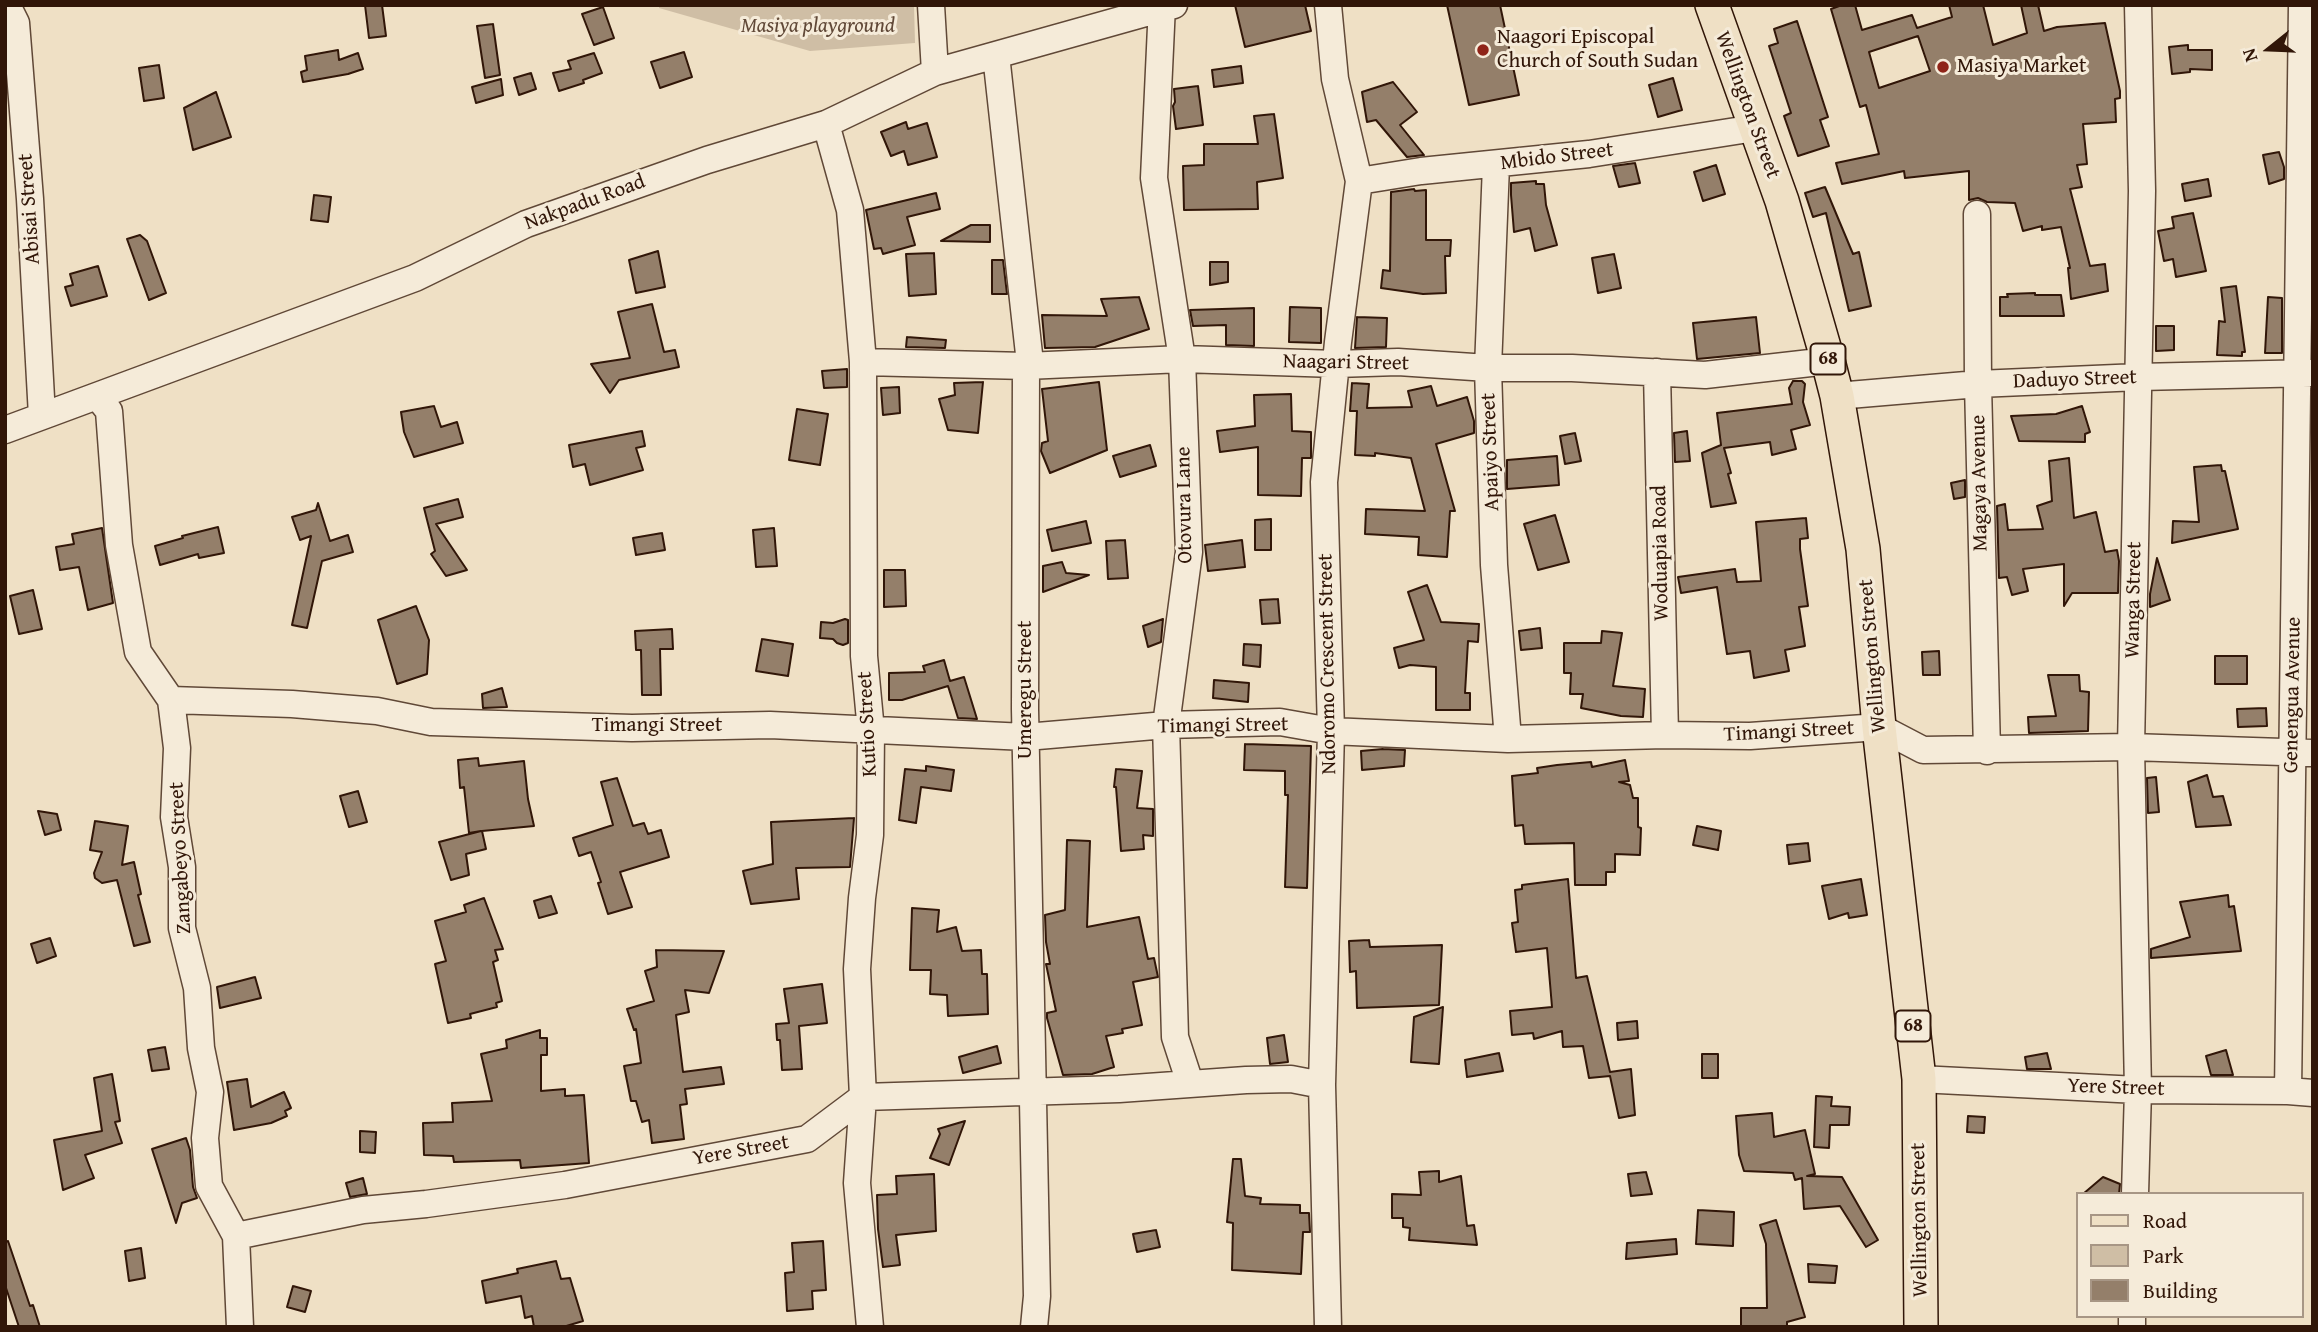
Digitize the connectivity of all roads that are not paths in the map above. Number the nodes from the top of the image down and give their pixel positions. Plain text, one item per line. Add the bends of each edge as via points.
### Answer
1 (7, 5) edge
2 (932, 5) edge
3 (1328, 5) edge
4 (1712, 5) edge
5 (2138, 5) edge
6 (2302, 5) edge
7 (1166, 7) edge
8 (996, 55) junction
9 (935, 72) junction
10 (826, 124) junction
11 (1755, 128) junction
12 (1496, 165) junction
13 (1359, 181) junction
14 (1976, 214) dead end
15 (1182, 359) junction
16 (1828, 360) junction
17 (863, 362) junction
18 (1336, 364) junction
19 (1026, 366) junction
20 (1488, 368) junction
21 (1657, 372) junction
22 (2305, 373) edge
23 (2139, 377) junction
24 (1978, 384) junction
25 (97, 396) junction
26 (1838, 396) junction
27 (41, 416) junction
28 (5, 430) edge
29 (171, 700) junction
30 (1166, 725) junction
31 (1879, 727) junction
32 (871, 731) junction
33 (1331, 731) junction
34 (1665, 735) junction
35 (1026, 737) junction
36 (1508, 739) junction
37 (2131, 747) junction
38 (1987, 751) junction
39 (2302, 754) edge
40 (1919, 1079) junction
41 (1190, 1083) junction
42 (1322, 1085) junction
43 (2138, 1090) junction
44 (2300, 1092) edge
45 (1034, 1093) junction
46 (863, 1097) junction
47 (2135, 1192) edge
48 (236, 1236) junction
49 (240, 1327) edge
50 (870, 1327) edge
51 (1034, 1327) edge
52 (1328, 1327) edge
53 (1921, 1327) edge

1 - 27 street, Abisai Street via 16,23
2 - 9 street
3 - 13 street, Ndoromo Crescent Street via 1335,79
4 - 11 main road, Wellington Street / 68
5 - 23 street, Wanga Street
6 - 22 street, Genengua Avenue
7 - 8 street, Nakpadu Road
7 - 15 street, Otovura Lane via 1154,178
8 - 9 street, Nakpadu Road
8 - 19 street, Umeregu Street via 1029,354
9 - 10 street, Nakpadu Road
10 - 17 street, Kutio Street via 850,210
10 - 25 street, Nakpadu Road via 526,224 415,278
11 - 12 street, Mbido Street
11 - 16 main road, Wellington Street / 68 via 1782,201
12 - 13 street, Mbido Street
12 - 20 street, Apaiyo Street
13 - 18 street, Ndoromo Crescent Street
14 - 24 street, Magaya Avenue
15 - 18 street, Naagari Street
15 - 19 street, Naagari Street
15 - 30 street, Otovura Lane via 1189,552
16 - 21 street, Naagari Street via 1705,375
16 - 26 main road, Wellington Street / 68
17 - 19 street, Naagari Street
17 - 32 street, Kutio Street via 864,656
18 - 20 street, Naagari Street via 1398,362
18 - 33 street, Ndoromo Crescent Street via 1324,482
19 - 35 street, Umeregu Street
20 - 21 street, Naagari Street
20 - 36 street, Apaiyo Street via 1494,565
21 - 34 street, Woduapia Road
22 - 23 street, Daduyo Street
22 - 39 street, Genengua Avenue
23 - 24 street, Daduyo Street
23 - 37 street, Wanga Street
24 - 26 street, Daduyo Street
24 - 38 street, Magaya Avenue
25 - 27 street, Nakpadu Road
25 - 29 street, Zangabeyo Street via 109,411 119,545 138,652
26 - 31 main road, Wellington Street / 68 via 1863,549
27 - 28 street, Nakpadu Road
29 - 32 street, Timangi Street via 377,711 431,722 632,728 769,725
29 - 48 street, Zangabeyo Street via 177,748 174,817 183,867 182,928 197,988 210,1092 205,1138 209,1186
30 - 33 street, Timangi Street via 1280,722
30 - 35 street, Timangi Street
30 - 41 street, Otovura Lane via 1175,1037
31 - 34 street, Timangi Street via 1751,736
31 - 38 street, Timangi Street via 1923,750
31 - 40 main road, Wellington Street / 68
32 - 35 street, Timangi Street
32 - 46 street, Kutio Street via 870,835 857,969
33 - 36 street, Timangi Street
33 - 42 street, Ndoromo Crescent Street
34 - 36 street, Timangi Street
35 - 45 street, Umeregu Street
37 - 38 street, Timangi Street
37 - 39 street, Timangi Street
37 - 43 street, Wanga Street
39 - 44 street, Genengua Avenue
40 - 43 street, Yere Street
40 - 53 main road, Wellington Street / 68
41 - 42 street via 1291,1079
41 - 45 street
42 - 52 street, Ndoromo Crescent Street
43 - 44 street, Yere Street
43 - 47 street, Wanga Street
45 - 46 street
45 - 51 street, Umeregu Street
46 - 48 street, Yere Street via 807,1139 565,1185 363,1210
46 - 50 street, Kutio Street via 857,1183
48 - 49 street, Zangabeyo Street

